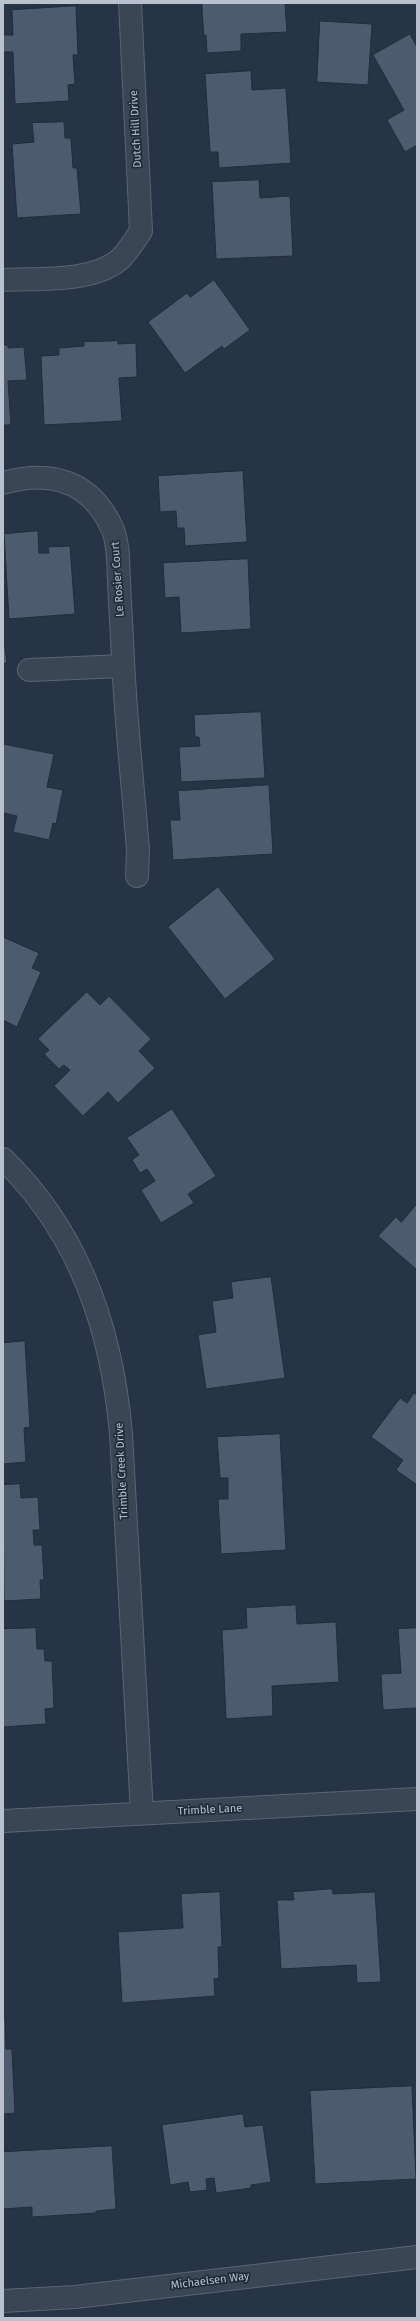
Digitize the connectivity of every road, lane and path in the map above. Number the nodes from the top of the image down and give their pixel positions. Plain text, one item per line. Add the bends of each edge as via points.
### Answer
1 (130, 3) edge
2 (3, 280) edge
3 (3, 483) edge
4 (123, 666) junction
5 (30, 670) dead end
6 (137, 876) dead end
7 (3, 1159) edge
8 (417, 1799) edge
9 (142, 1813) junction
10 (3, 1821) edge
11 (417, 2257) edge
12 (3, 2301) edge

1 - 2 street, Dutch Hill Drive via 141,231 118,261 94,273
3 - 4 street, Le Rosier Court via 21,479 50,478 71,483 81,488 107,519 117,544
4 - 5 street
4 - 6 street, Le Rosier Court via 138,850
7 - 9 street, Trimble Creek Drive via 39,1200 63,1235 98,1311 110,1351 117,1392 120,1434
8 - 9 street, Trimble Lane
9 - 10 street, Trimble Lane
11 - 12 street, Michaelsen Way via 75,2297

